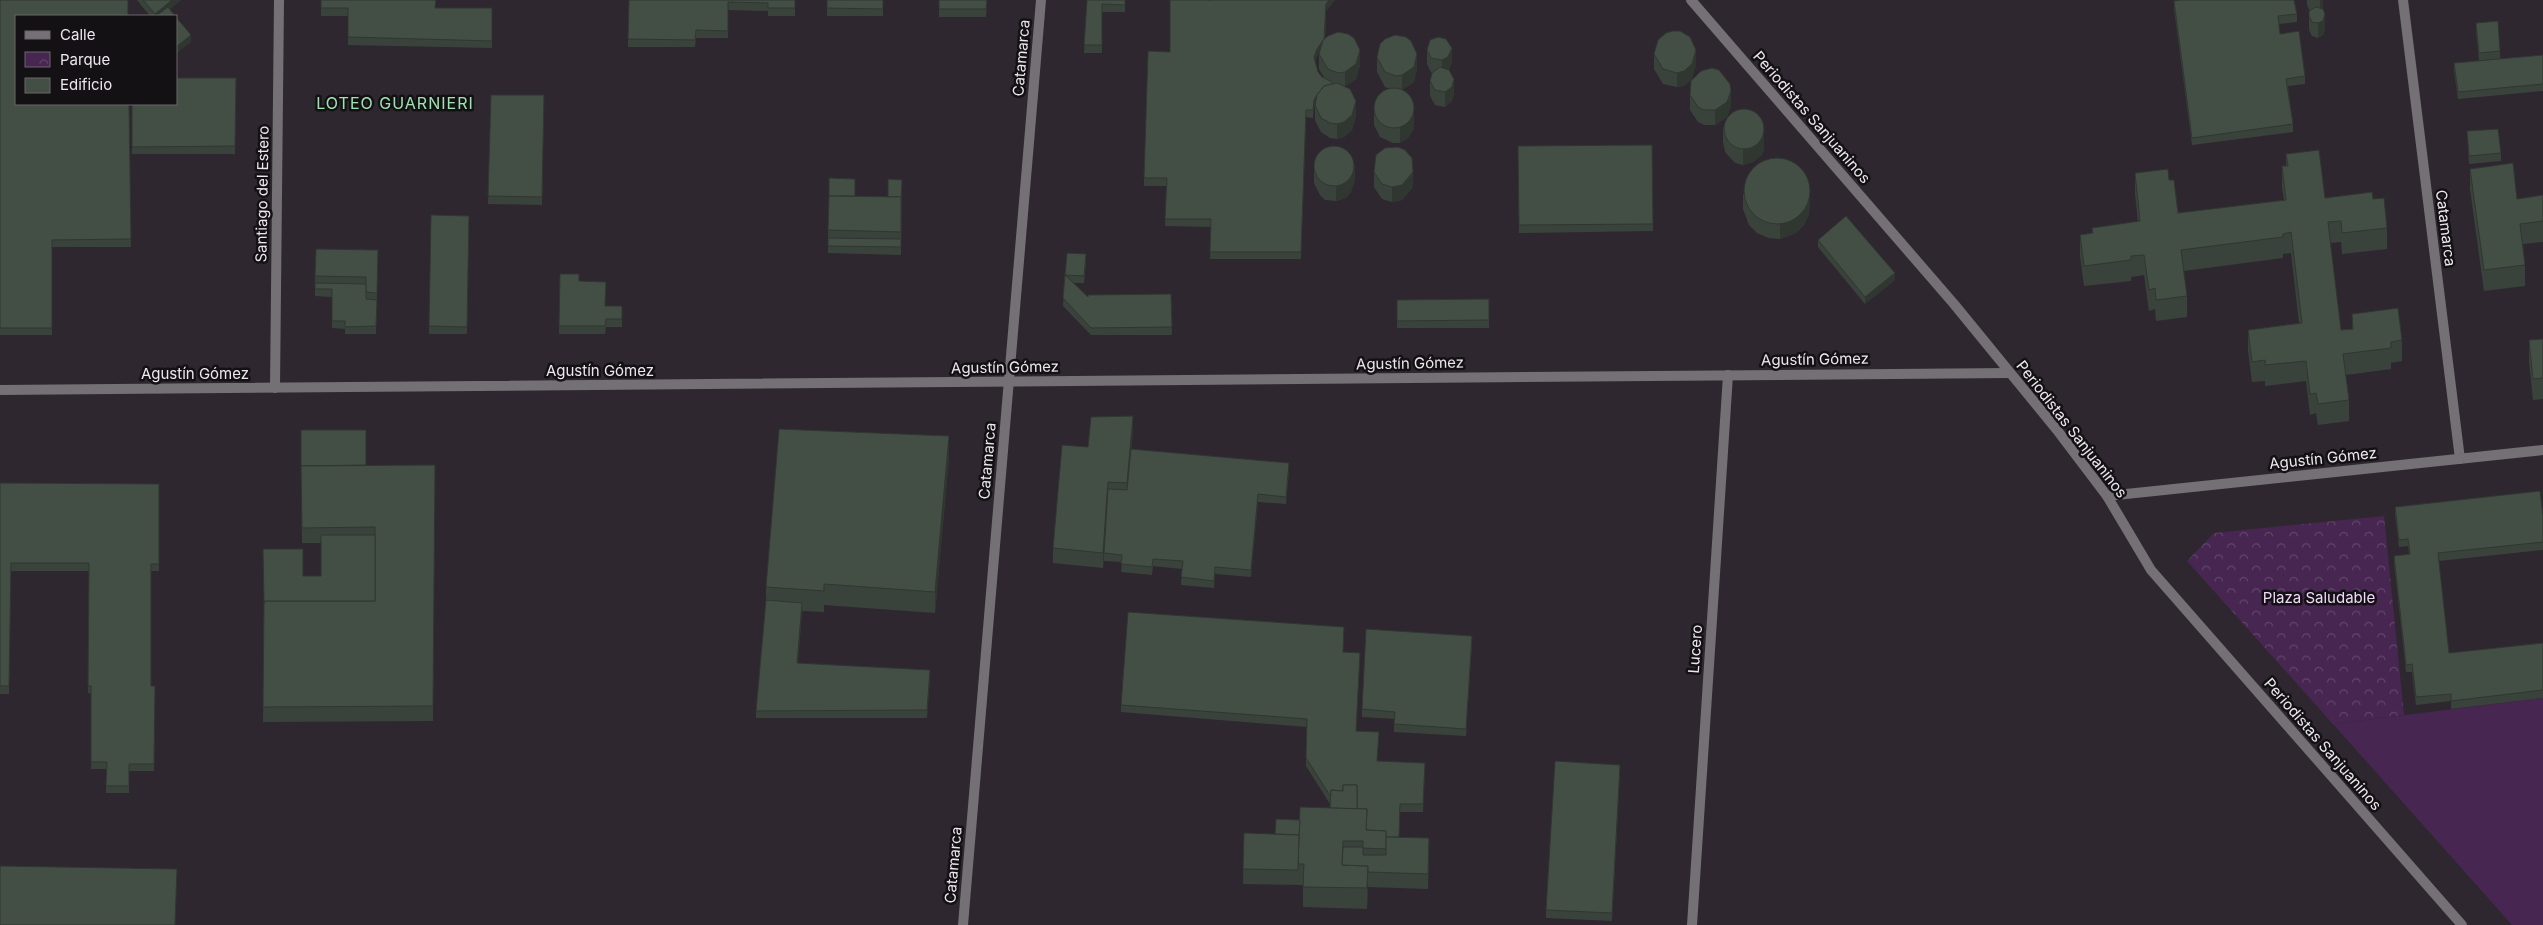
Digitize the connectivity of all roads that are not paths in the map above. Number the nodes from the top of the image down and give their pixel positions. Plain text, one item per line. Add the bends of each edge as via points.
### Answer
1 (279, 0) edge
2 (1041, 0) edge
3 (1691, 0) edge
4 (2403, 0) edge
5 (2009, 373) junction
6 (1728, 375) junction
7 (1009, 382) junction
8 (275, 388) junction
9 (0, 390) edge
10 (2543, 450) edge
11 (2460, 459) junction
12 (2107, 496) junction
13 (963, 925) edge
14 (1692, 925) edge
15 (2462, 925) edge

1 - 8 street, Santiago del Estero
2 - 7 street, Catamarca
3 - 5 street, Periodistas Sanjuaninos via 1954,304
4 - 11 street, Catamarca
5 - 6 street, Agustín Gómez
5 - 12 street, Periodistas Sanjuaninos
6 - 7 street, Agustín Gómez
6 - 14 street, Lucero
7 - 8 street, Agustín Gómez
7 - 13 street, Catamarca
8 - 9 street, Agustín Gómez
10 - 11 street, Agustín Gómez
11 - 12 street, Agustín Gómez
12 - 15 street, Periodistas Sanjuaninos via 2151,570

